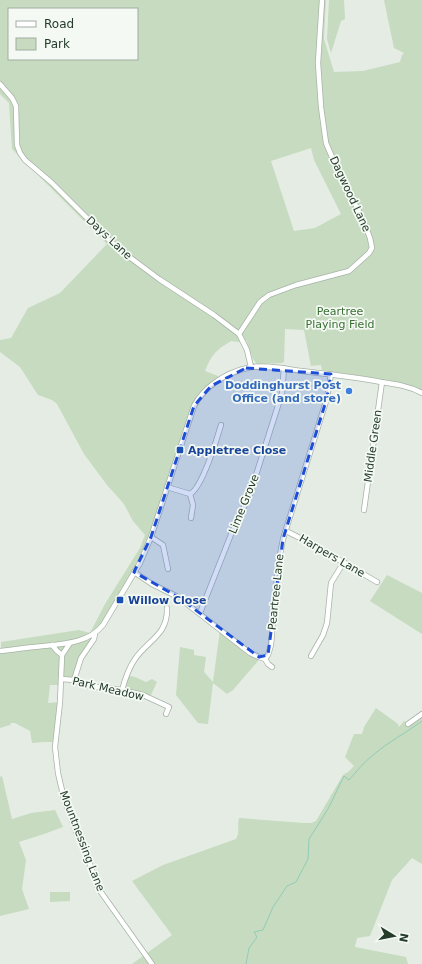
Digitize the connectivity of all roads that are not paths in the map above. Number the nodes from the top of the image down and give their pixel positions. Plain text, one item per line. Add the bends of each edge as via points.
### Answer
1 (322, 0) edge
2 (0, 84) edge
3 (240, 334) junction
4 (252, 367) junction
5 (284, 368) junction
6 (331, 374) junction
7 (382, 382) junction
8 (422, 393) edge
9 (221, 425) dead end
10 (167, 487) junction
11 (190, 494) junction
12 (364, 510) dead end
13 (190, 518) dead end
14 (286, 531) junction
15 (152, 538) junction
16 (344, 562) junction
17 (168, 569) dead end
18 (134, 572) junction
19 (377, 582) dead end
20 (166, 608) dead end
21 (200, 613) junction
22 (94, 634) junction
23 (70, 643) junction
24 (52, 645) junction
25 (0, 651) edge
26 (62, 655) junction
27 (311, 656) dead end
28 (265, 659) junction
29 (272, 667) dead end
30 (61, 679) junction
31 (74, 680) junction
32 (122, 690) junction
33 (166, 714) dead end
34 (422, 714) edge
35 (408, 724) dead end
36 (152, 964) edge

1 - 3 street, Dagwood Lane via 318,63 326,143 361,215 372,248 349,271 269,295 260,302
2 - 3 street, Days Lane via 16,106 17,145 25,160 124,253
3 - 4 street
4 - 5 street
4 - 10 street via 223,378 210,386 198,399
5 - 6 street
5 - 21 street, Lime Grove via 282,393 250,494
6 - 7 street
6 - 14 street, Peartree Lane via 327,398
7 - 8 street
7 - 12 street, Middle Green
9 - 11 street via 214,450 197,487
10 - 11 street
10 - 15 street
11 - 13 street via 193,505
14 - 16 street, Harpers Lane
14 - 28 street, Peartree Lane via 278,565 271,645
15 - 17 street via 163,545
15 - 18 street
16 - 19 street, Harpers Lane
16 - 27 street via 331,583 327,623
18 - 21 street
18 - 22 street via 103,625
20 - 32 street via 167,618 160,631 135,659
21 - 28 street via 250,653
22 - 23 street
22 - 31 street via 81,658
23 - 24 street
23 - 26 street
24 - 25 street
24 - 26 street
26 - 30 street, Mountnessing Lane
28 - 29 street
30 - 31 street, Park Meadow
30 - 36 street, Mountnessing Lane via 56,748 64,799 98,888
31 - 32 street, Park Meadow via 88,686
32 - 33 street, Park Meadow via 169,707
34 - 35 street

